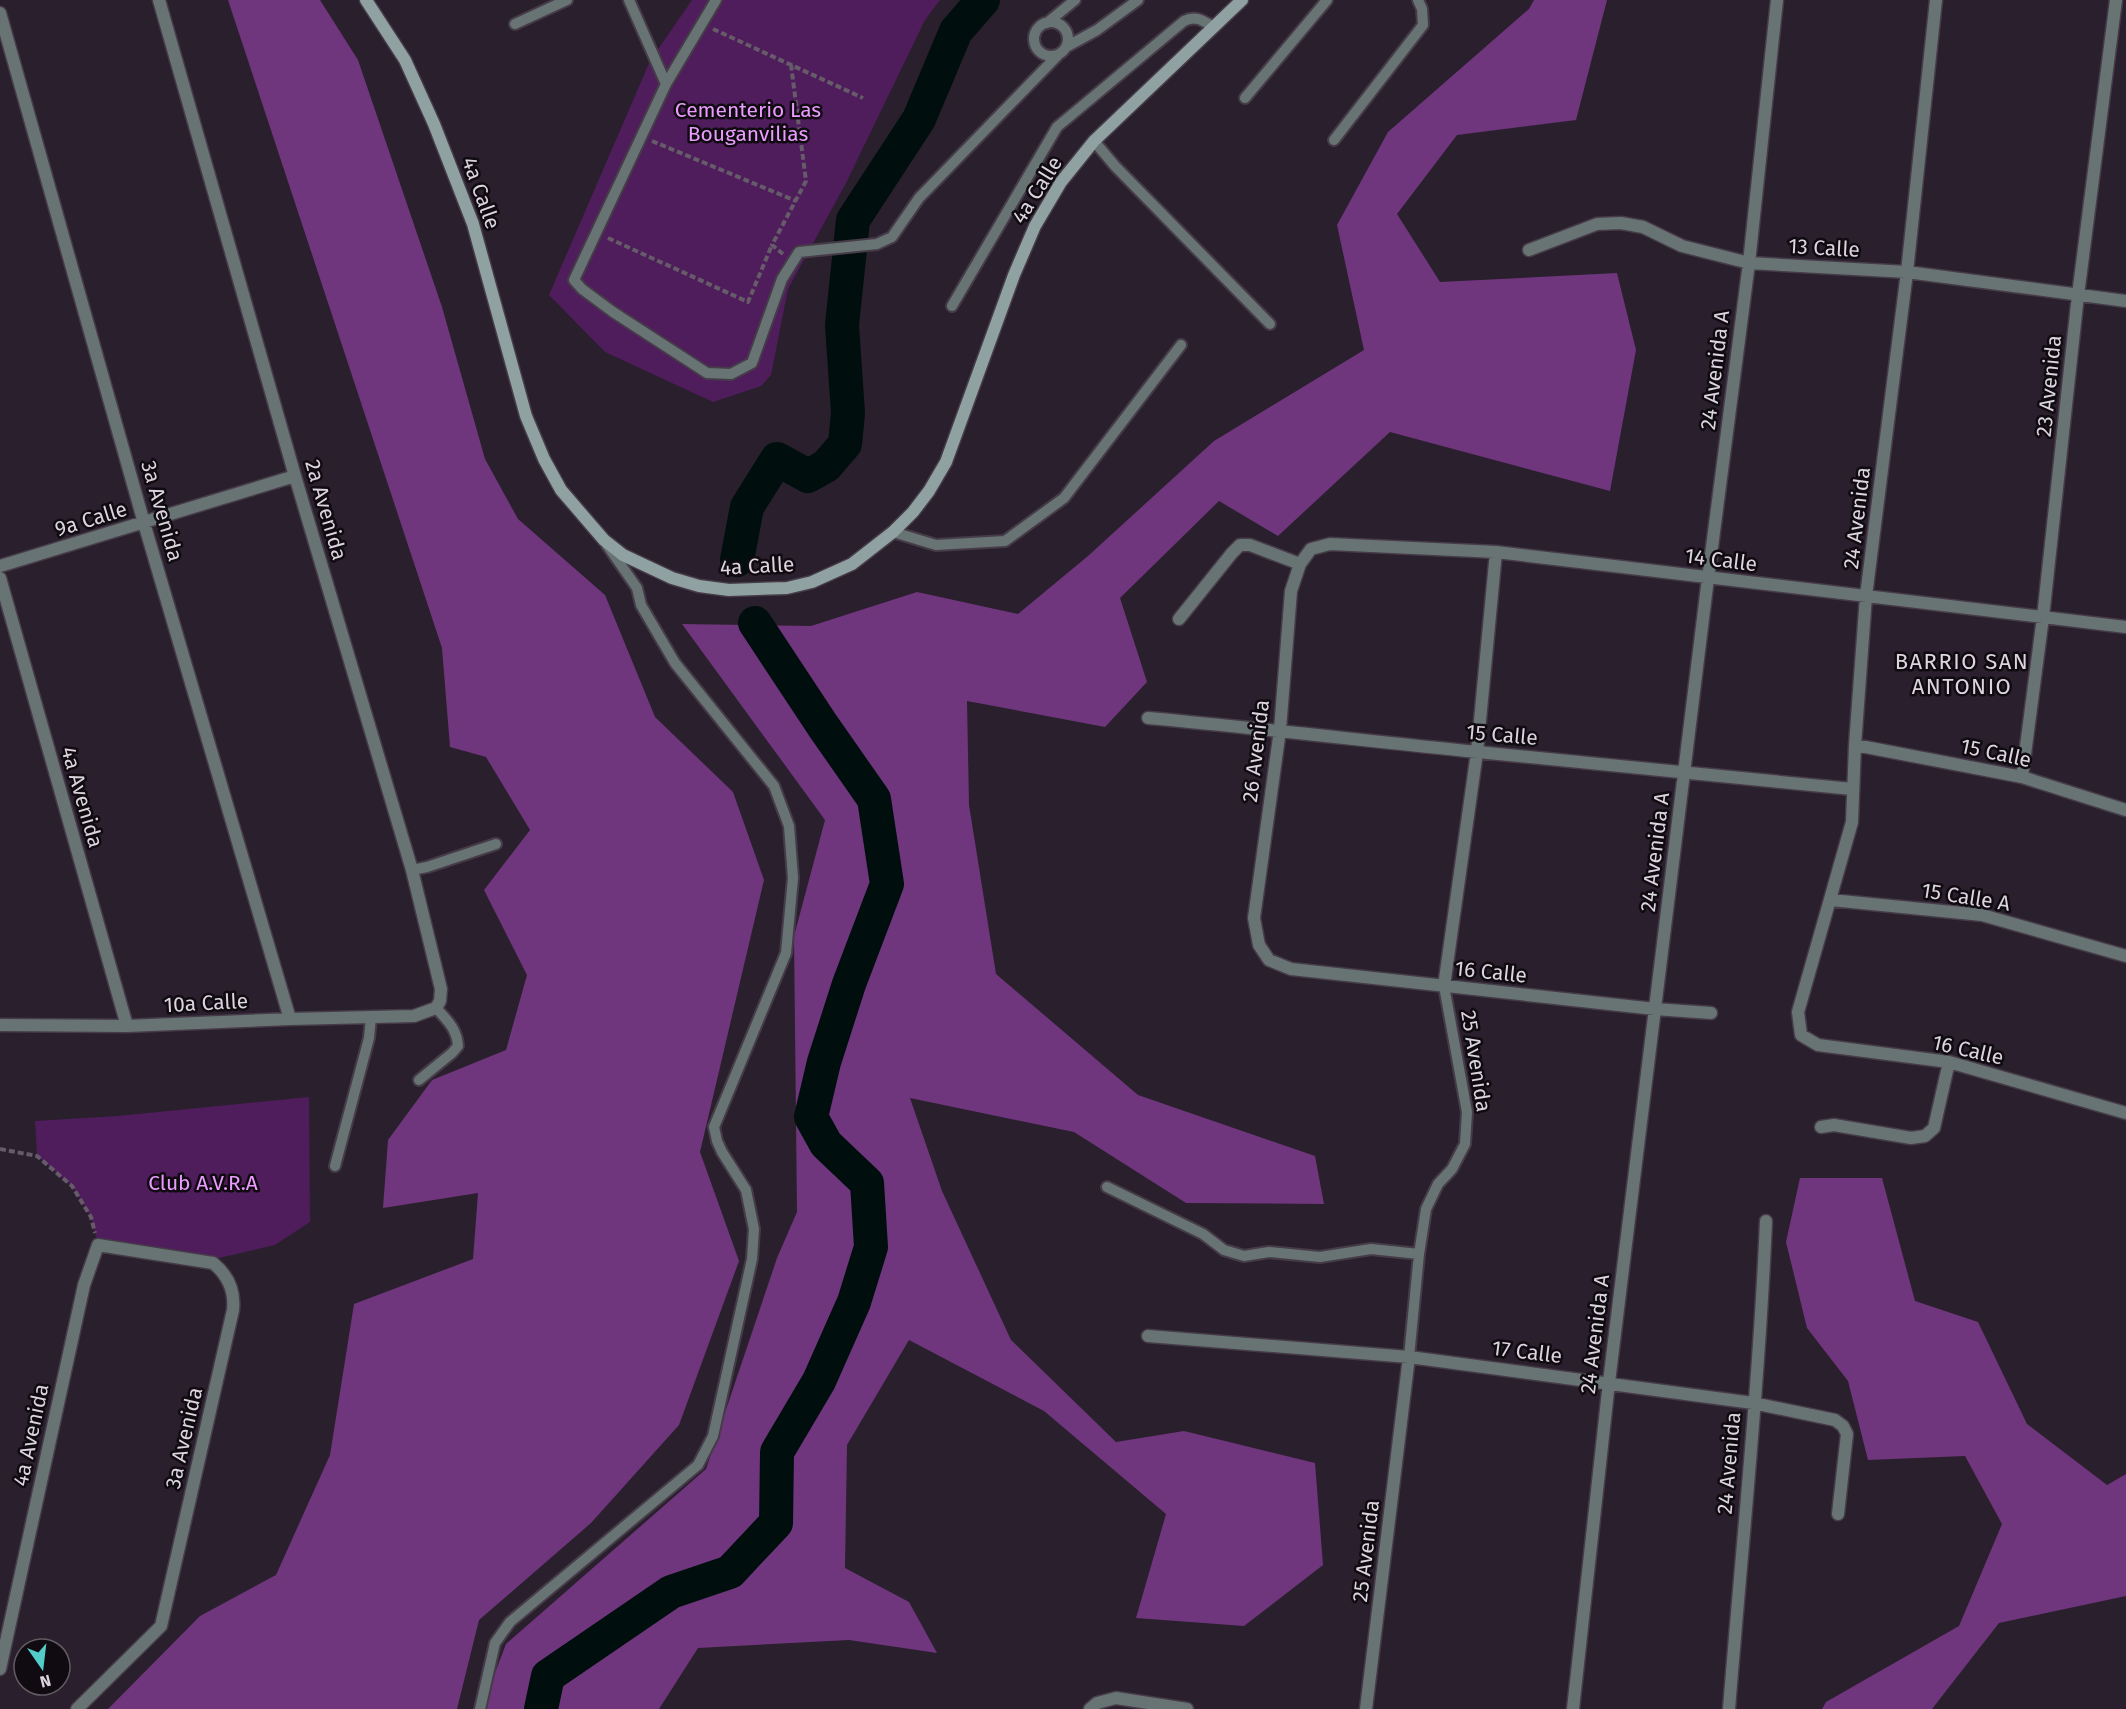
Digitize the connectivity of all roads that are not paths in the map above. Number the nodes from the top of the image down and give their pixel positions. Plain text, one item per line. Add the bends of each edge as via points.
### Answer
1 (159, 0) edge
2 (366, 0) edge
3 (567, 0) edge
4 (629, 0) edge
5 (716, 0) edge
6 (1075, 0) edge
7 (1138, 0) edge
8 (1242, 0) edge
9 (1327, 0) edge
10 (1418, 0) edge
11 (1777, 0) edge
12 (1935, 0) edge
13 (2116, 0) edge
14 (0, 13) edge
15 (1047, 22) junction
16 (515, 24) dead end
17 (1214, 27) junction
18 (1062, 51) junction
19 (666, 84) junction
20 (1245, 98) dead end
21 (1334, 140) dead end
22 (1094, 141) junction
23 (1529, 250) dead end
24 (1749, 263) junction
25 (1907, 272) junction
26 (2078, 295) junction
27 (2126, 301) edge
28 (952, 306) dead end
29 (1270, 324) dead end
30 (1181, 345) dead end
31 (295, 476) junction
32 (144, 523) junction
33 (893, 532) junction
34 (604, 540) junction
35 (1311, 549) joint
36 (1496, 552) junction
37 (1300, 564) junction
38 (0, 566) edge
39 (0, 578) edge
40 (1708, 578) junction
41 (1866, 596) junction
42 (2043, 617) junction
43 (1179, 619) dead end
44 (2126, 627) edge
45 (1148, 717) dead end
46 (1280, 730) junction
47 (1855, 745) junction
48 (1477, 752) junction
49 (1685, 771) junction
50 (2022, 777) junction
51 (1852, 789) junction
52 (2126, 810) edge
53 (496, 844) dead end
54 (412, 870) junction
55 (1831, 900) junction
56 (2126, 956) edge
57 (1269, 960) joint
58 (1444, 986) junction
59 (436, 1008) junction
60 (1655, 1009) junction
61 (1711, 1013) dead end
62 (371, 1017) junction
63 (290, 1019) junction
64 (0, 1025) edge
65 (127, 1026) junction
66 (1801, 1035) joint
67 (1949, 1062) junction
68 (418, 1080) dead end
69 (2126, 1113) edge
70 (1821, 1127) dead end
71 (335, 1166) dead end
72 (1107, 1187) dead end
73 (1766, 1221) dead end
74 (97, 1240) joint
75 (1419, 1254) junction
76 (1148, 1336) dead end
77 (1409, 1357) junction
78 (1609, 1382) junction
79 (1753, 1403) junction
80 (1838, 1514) dead end
81 (0, 1669) edge
82 (1094, 1706) edge
83 (77, 1709) edge
84 (480, 1709) edge
85 (1187, 1709) edge
86 (1366, 1709) edge
87 (1573, 1709) edge
88 (1729, 1709) edge

1 - 31 street, 2a Avenida
2 - 34 main road, 4a Calle via 405,60 439,135 472,224 526,416 544,459 561,490
3 - 16 lane
4 - 19 lane
5 - 19 lane
6 - 15 lane
7 - 18 lane
8 - 17 main road, 4a Calle
9 - 20 lane
10 - 21 lane via 1423,25
11 - 24 street, 24 Avenida A
12 - 25 street, 24 Avenida
13 - 26 street, 23 Avenida
14 - 32 street, 3a Avenida
15 - 18 lane via 1058,23 1066,30 1068,41
15 - 18 lane via 1035,33 1034,44 1046,56
17 - 22 main road, 4a Calle
17 - 28 lane via 1198,18 1184,21 1057,127
18 - 19 lane via 919,198 892,237 878,244 796,257 782,279 752,363 731,374 707,373 613,312 574,280
22 - 29 lane
22 - 33 main road, 4a Calle via 1061,182 1035,226 946,462 929,491
23 - 24 street, 13 Calle via 1597,224 1621,223 1643,227 1682,246
24 - 25 street, 13 Calle
24 - 40 street, 24 Avenida A
25 - 26 street, 13 Calle
25 - 41 street, 24 Avenida
26 - 27 street, 13 Calle
26 - 42 street, 23 Avenida
30 - 33 lane via 1064,498 1005,541 936,544
31 - 32 street, 9a Calle
31 - 54 street, 2a Avenida
32 - 38 street, 9a Calle
32 - 63 street, 3a Avenida
33 - 34 main road, 4a Calle via 852,564 812,582 764,590 729,590 672,578 622,555
34 - 84 lane via 637,588 641,605 675,663 774,786 789,826 792,857 786,953 714,1127 722,1152 746,1190 754,1229 752,1259 713,1436 698,1465 510,1622 495,1643
35 - 36 street, 14 Calle via 1330,544
35 - 37 street, 26 Avenida
36 - 40 street, 14 Calle
36 - 48 street, 25 Avenida
37 - 43 street via 1250,544 1240,545
37 - 46 street, 26 Avenida via 1291,591
39 - 65 street, 4a Avenida
40 - 41 street, 14 Calle
40 - 49 street, 24 Avenida A
41 - 42 street, 14 Calle
41 - 47 street, 24 Avenida
42 - 44 street, 14 Calle
42 - 50 street, 23 Avenida
45 - 46 street, 15 Calle
46 - 48 street, 15 Calle
46 - 57 street, 26 Avenida via 1254,918 1259,945
47 - 50 street, 15 Calle
47 - 51 street, 24 Avenida
48 - 49 street, 15 Calle
48 - 58 street, 25 Avenida
49 - 51 street, 15 Calle
49 - 60 street, 24 Avenida A
50 - 52 street, 15 Calle
51 - 55 street, 24 Avenida via 1852,822
53 - 54 lane
54 - 59 street, 2a Avenida via 441,989
55 - 56 street, 15 Calle A via 1982,915
55 - 66 street, 24 Avenida via 1798,1012
57 - 58 street, 16 Calle via 1291,969
58 - 60 street, 16 Calle
58 - 75 lane, 25 Avenida via 1467,1112 1465,1144 1426,1209
59 - 62 street, 10a Calle via 414,1016
59 - 68 lane via 457,1035 458,1046
60 - 61 street, 16 Calle
60 - 78 street, 24 Avenida A
62 - 63 street, 10a Calle
62 - 71 lane
63 - 65 street, 10a Calle
64 - 65 street, 10a Calle
66 - 67 street, 16 Calle via 1818,1045
67 - 69 street, 16 Calle
67 - 70 street via 1934,1128 1925,1136 1911,1138 1834,1125
72 - 75 lane via 1203,1234 1224,1250 1244,1256 1269,1252 1320,1257 1371,1249
73 - 79 street, 24 Avenida
74 - 81 street, 4a Avenida
74 - 83 street, 3a Avenida via 213,1263 229,1282 234,1301 161,1626
75 - 77 lane, 25 Avenida
76 - 77 street, 17 Calle
77 - 78 street, 17 Calle
77 - 86 street, 25 Avenida
78 - 79 street, 17 Calle
78 - 87 street, 24 Avenida A
79 - 80 street, 17 Calle via 1835,1420 1843,1426 1847,1434
79 - 88 street, 24 Avenida
82 - 85 street via 1116,1698

